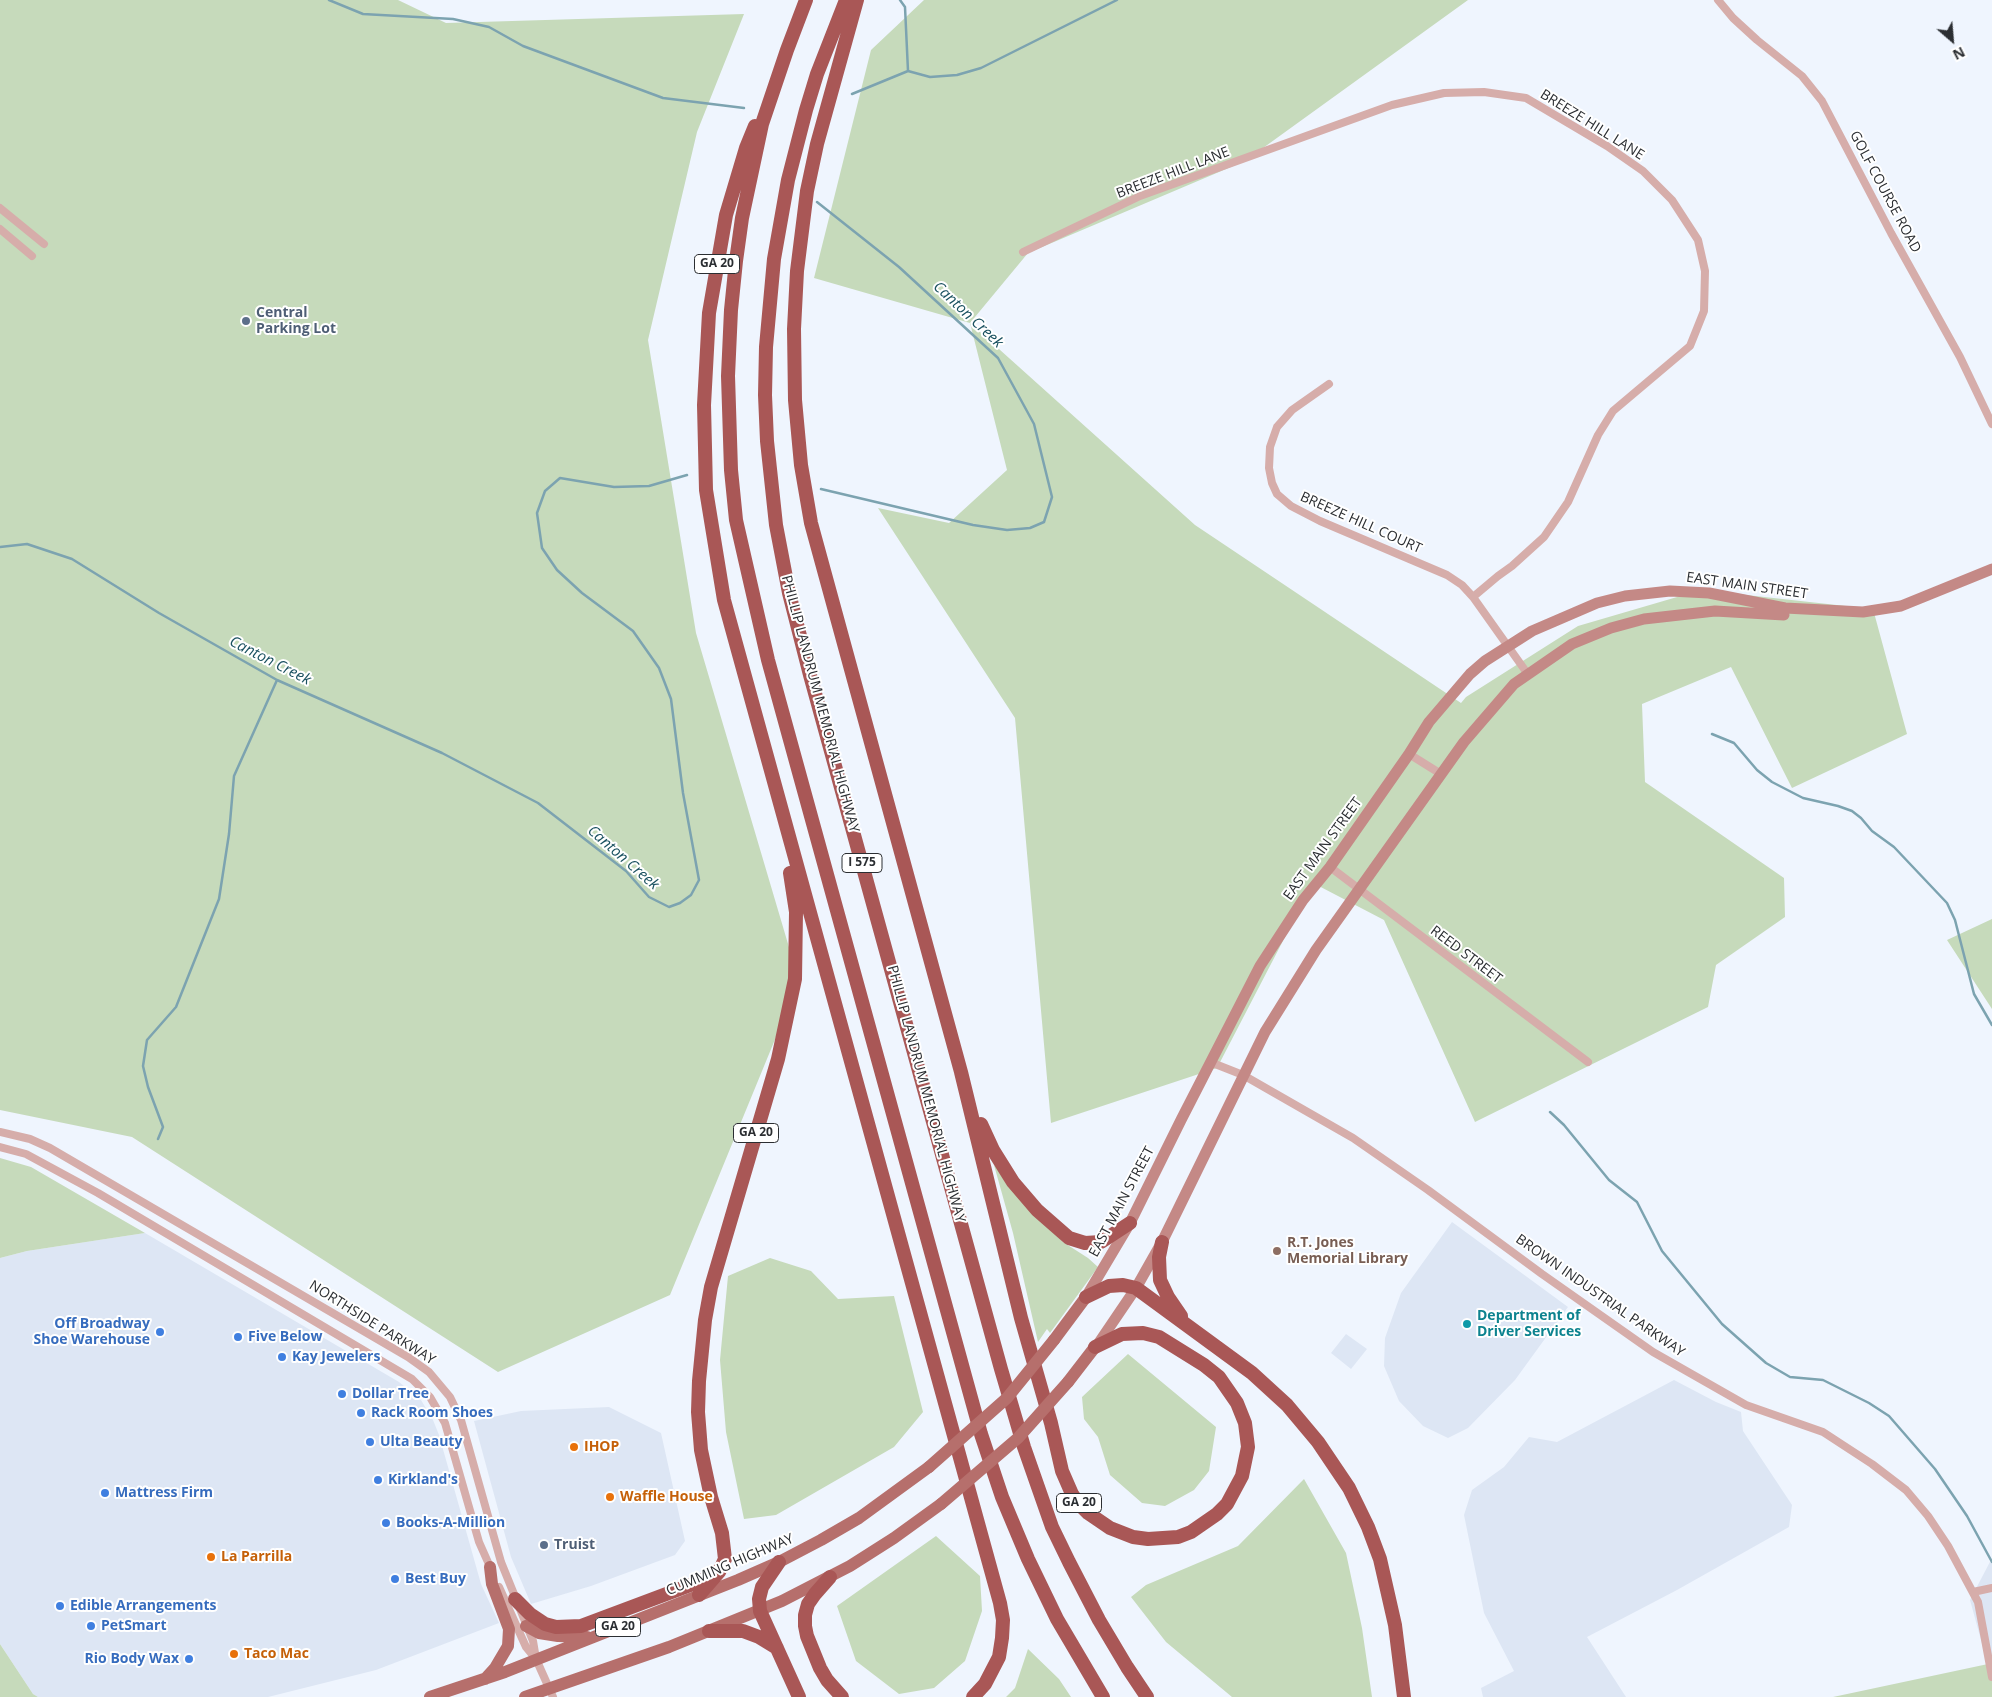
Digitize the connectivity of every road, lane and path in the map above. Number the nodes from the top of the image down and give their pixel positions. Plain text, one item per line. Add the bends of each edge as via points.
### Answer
1 (806, 0) edge
2 (846, 0) edge
3 (857, 0) edge
4 (1718, 0) edge
5 (787, 50) junction
6 (0, 208) edge
7 (0, 230) edge
8 (44, 244) dead end
9 (1023, 252) dead end
10 (32, 256) dead end
11 (1329, 384) dead end
12 (1992, 424) edge
13 (1992, 570) edge
14 (1473, 597) junction
15 (1853, 612) junction
16 (1508, 646) junction
17 (1528, 673) junction
18 (1409, 754) junction
19 (1441, 774) junction
20 (782, 815) junction
21 (1330, 867) junction
22 (1358, 890) junction
23 (1210, 1062) junction
24 (1588, 1062) dead end
25 (961, 1072) junction
26 (1243, 1076) junction
27 (0, 1132) edge
28 (0, 1147) edge
29 (1130, 1223) junction
30 (1162, 1242) junction
31 (1136, 1288) junction
32 (1086, 1297) junction
33 (1191, 1328) junction
34 (1095, 1347) junction
35 (1007, 1398) joint
36 (711, 1497) junction
37 (779, 1562) junction
38 (490, 1567) junction
39 (830, 1577) junction
40 (1992, 1588) edge
41 (1973, 1592) junction
42 (699, 1595) junction
43 (515, 1599) junction
44 (760, 1611) junction
45 (526, 1626) junction
46 (709, 1632) junction
47 (590, 1638) junction
48 (777, 1649) junction
49 (536, 1660) junction
50 (1992, 1677) edge
51 (485, 1679) junction
52 (551, 1693) edge
53 (430, 1697) edge
54 (525, 1697) edge
55 (799, 1697) edge
56 (842, 1697) edge
57 (973, 1697) edge
58 (1103, 1697) edge
59 (1147, 1697) edge
60 (1404, 1697) edge

1 - 5 highway, I 575
2 - 59 highway, PHILLIP LANDRUM MEMORIAL HIGHWAY / I 575 via 806,110 788,180 774,259 765,395 776,525 810,674 1024,1447 1068,1562
3 - 25 highway, GA 20 via 817,144 800,237 794,329 797,433 811,523
4 - 12 street, GOLF COURSE ROAD via 1757,40 1802,76 1822,101 1960,357
5 - 20 highway, GA 20 via 746,148 726,216 709,312 704,405 706,490 717,566
5 - 58 highway, I 575 via 762,124 736,261 728,376 736,520 768,660 981,1434 1002,1497 1028,1559 1057,1619
6 - 8 street
7 - 10 street
9 - 14 street, BREEZE HILL LANE via 1140,196 1392,105 1444,93 1484,92 1526,98 1607,146 1643,172 1672,200 1698,240 1705,271 1704,310 1690,346 1613,411 1598,435 1568,502 1544,537
11 - 14 street, BREEZE HILL COURT via 1292,410 1276,427 1269,468 1277,494 1291,506 1320,521 1448,575
13 - 15 main road, EAST MAIN STREET via 1901,606
14 - 16 street, BREEZE HILL COURT
15 - 16 main road, EAST MAIN STREET via 1785,608 1709,592 1670,591 1597,603 1532,631
15 - 17 main road, EAST MAIN STREET via 1809,616 1715,611 1644,619 1572,644
16 - 17 street, BREEZE HILL COURT
16 - 18 main road, EAST MAIN STREET via 1470,674 1429,722
17 - 19 main road, EAST MAIN STREET via 1514,684 1476,728
18 - 19 street
18 - 21 main road, EAST MAIN STREET
19 - 22 main road, EAST MAIN STREET
20 - 36 highway, GA 20 via 796,912 795,979 778,1060 711,1287 705,1320 698,1412 701,1450
20 - 57 highway via 1000,1603 1003,1620 999,1657 985,1684
21 - 22 street, REED STREET
21 - 23 main road, EAST MAIN STREET via 1303,900 1260,966
22 - 24 street, REED STREET
22 - 26 main road, EAST MAIN STREET via 1270,1024
23 - 26 street, BROWN INDUSTRIAL PARKWAY
23 - 29 main road, EAST MAIN STREET
25 - 29 highway via 998,1158 1025,1196 1050,1222 1069,1238 1085,1243 1100,1242
25 - 34 highway, GA 20 via 1058,1459 1072,1494 1098,1521 1133,1537 1164,1539 1191,1532 1227,1504 1242,1476 1248,1446 1238,1403 1219,1377 1159,1337 1122,1334
26 - 30 main road, EAST MAIN STREET
26 - 41 street, BROWN INDUSTRIAL PARKWAY via 1353,1138 1653,1352 1746,1405 1823,1432 1872,1464 1906,1490 1928,1516
27 - 43 street, NORTHSIDE PARKWAY via 50,1148 430,1372 450,1397 461,1420 495,1544
28 - 38 street, NORTHSIDE PARKWAY via 26,1154 83,1184 412,1379 434,1403 445,1424 479,1542
29 - 32 main road, EAST MAIN STREET
30 - 31 main road, EAST MAIN STREET
30 - 33 highway via 1158,1270 1160,1280 1168,1297
31 - 32 highway via 1109,1286
31 - 33 highway
31 - 34 main road, EAST MAIN STREET
32 - 35 main road, EAST MAIN STREET, bridge
33 - 60 highway via 1271,1390 1312,1436 1349,1488 1368,1527 1384,1575 1395,1625
34 - 39 main road, EAST MAIN STREET / GA 20, bridge via 1018,1438 941,1504
35 - 37 main road, CUMMING HIGHWAY, bridge via 929,1467 859,1518
36 - 42 highway, GA 20 via 722,1533 725,1558 719,1572
36 - 43 highway via 709,1507 719,1553 715,1570 707,1578 574,1627 545,1624
37 - 42 main road, CUMMING HIGHWAY
37 - 44 highway via 762,1587
38 - 49 street, NORTHSIDE PARKWAY via 526,1647
38 - 51 main road via 492,1584 509,1630 508,1646
39 - 44 main road, GA 20
39 - 56 highway via 808,1604 805,1626 820,1668
40 - 41 street
41 - 50 street, BROWN INDUSTRIAL PARKWAY via 1978,1602
42 - 47 main road, CUMMING HIGHWAY / GA 20
43 - 45 street, NORTHSIDE PARKWAY
44 - 46 main road, GA 20
44 - 48 highway
45 - 47 main road via 539,1633
45 - 49 street, NORTHSIDE PARKWAY
46 - 48 highway via 743,1631
46 - 52 main road, GA 20
47 - 49 main road, CUMMING HIGHWAY / GA 20
48 - 55 highway
49 - 51 main road, CUMMING HIGHWAY / GA 20
49 - 52 street
51 - 53 main road, CUMMING HIGHWAY / GA 20
52 - 54 main road, GA 20

